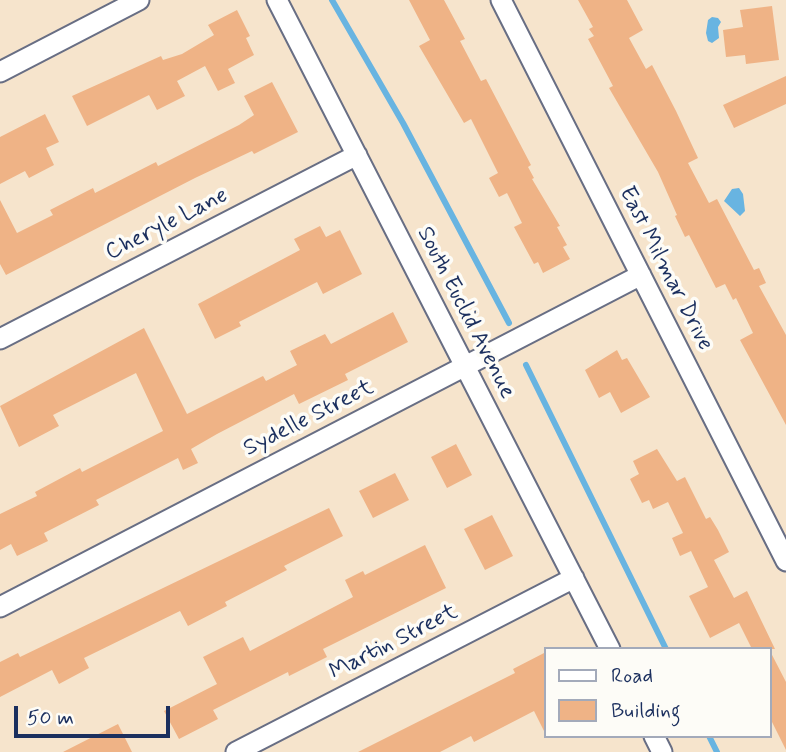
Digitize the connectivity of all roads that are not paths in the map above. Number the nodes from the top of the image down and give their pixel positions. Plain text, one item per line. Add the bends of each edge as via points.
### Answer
1 (139, 0) edge
2 (277, 0) edge
3 (501, 0) edge
4 (0, 72) edge
5 (357, 155) junction
6 (641, 275) junction
7 (0, 339) edge
8 (465, 366) junction
9 (786, 561) edge
10 (574, 578) junction
11 (0, 607) edge
12 (609, 647) edge
13 (236, 752) edge

1 - 4 street
2 - 5 street, South Euclid Avenue
3 - 6 street, East Milmar Drive
5 - 7 street, Cheryle Lane
5 - 8 street, South Euclid Avenue
6 - 8 street, Sydelle Street
6 - 9 street, East Milmar Drive
8 - 10 street, South Euclid Avenue
8 - 11 street, Sydelle Street
10 - 12 street, South Euclid Avenue
10 - 13 street, Martin Street

